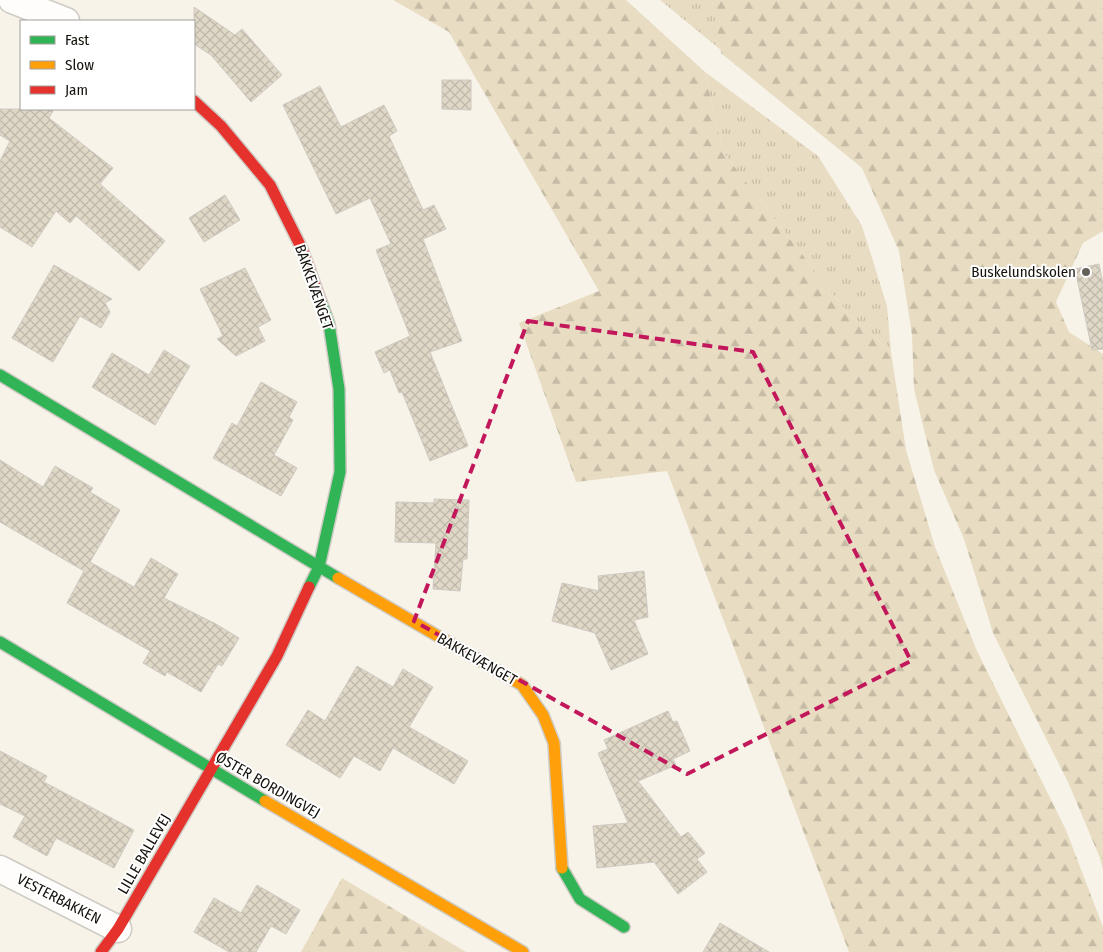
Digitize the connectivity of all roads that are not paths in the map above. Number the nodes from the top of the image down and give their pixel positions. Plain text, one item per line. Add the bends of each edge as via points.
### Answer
1 (12, 0) edge
2 (63, 20) edge
3 (195, 102) edge
4 (0, 375) edge
5 (319, 567) junction
6 (0, 642) edge
7 (211, 769) junction
8 (0, 869) edge
9 (624, 927) dead end
10 (118, 929) junction
11 (101, 952) edge
12 (523, 952) edge

1 - 2 street
3 - 5 street, BAKKEVÆNGET via 221,126 270,185 302,250 329,324 339,389 340,472
4 - 5 street, BAKKEVÆNGET
5 - 7 street, BAKKEVÆNGET via 277,656
5 - 9 street, BAKKEVÆNGET via 522,685 543,715 554,743 562,868 580,898
6 - 7 street, ØSTER BORDINGVEJ
7 - 10 street, LILLE BALLEVEJ
7 - 12 street, ØSTER BORDINGVEJ
8 - 10 street, VESTERBAKKEN
10 - 11 street, LILLE BALLEVEJ

